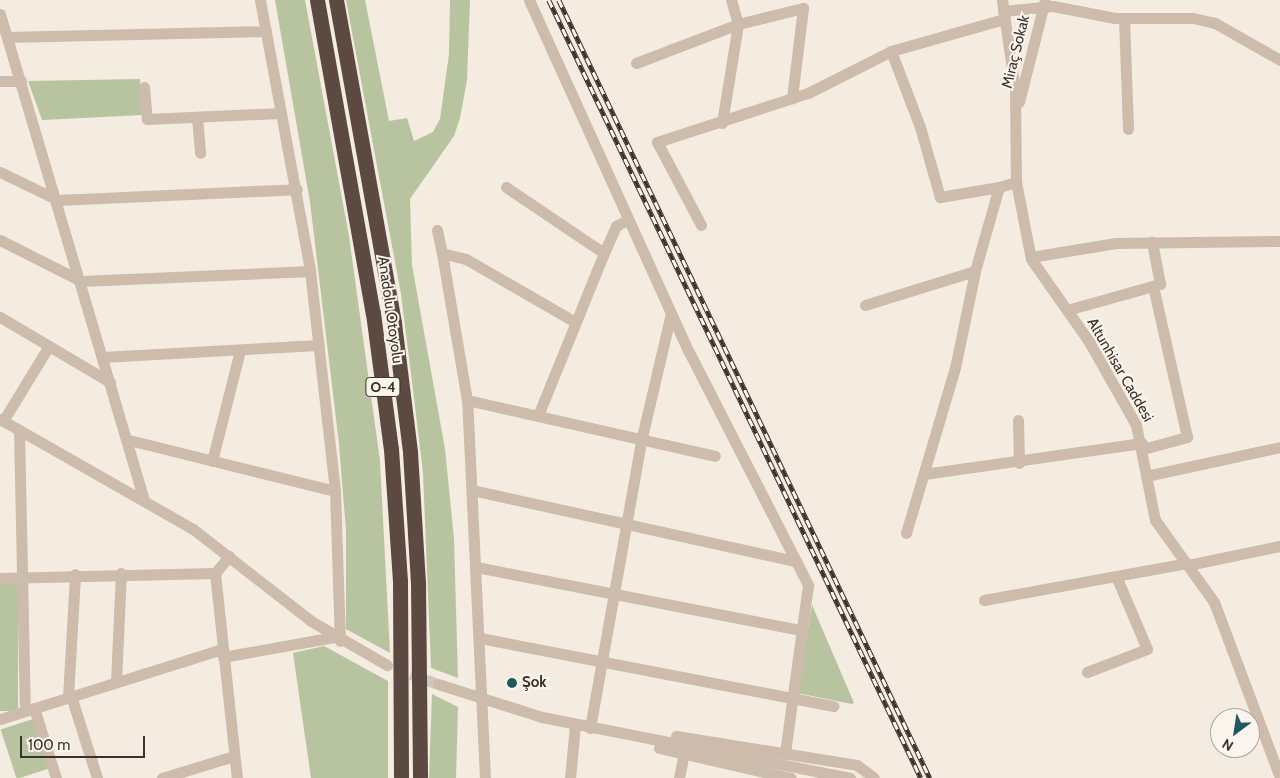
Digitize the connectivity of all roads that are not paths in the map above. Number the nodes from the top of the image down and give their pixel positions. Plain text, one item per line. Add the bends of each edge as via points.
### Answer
1 (260, 0) edge
2 (317, 0) edge
3 (336, 0) edge
4 (529, 0) edge
5 (731, 0) edge
6 (1044, 3) edge
7 (1003, 10) edge
8 (0, 14) edge
9 (1124, 18) junction
10 (738, 24) junction
11 (266, 31) junction
12 (8, 37) junction
13 (891, 51) junction
14 (1280, 60) edge
15 (636, 63) dead end
16 (0, 81) edge
17 (21, 81) junction
18 (144, 87) dead end
19 (792, 98) junction
20 (1017, 111) junction
21 (280, 113) junction
22 (197, 117) junction
23 (722, 122) junction
24 (1128, 129) dead end
25 (200, 153) dead end
26 (0, 172) edge
27 (1016, 182) junction
28 (506, 187) dead end
29 (999, 187) junction
30 (297, 189) junction
31 (58, 200) junction
32 (627, 220) junction
33 (701, 225) dead end
34 (437, 230) dead end
35 (0, 240) edge
36 (1280, 241) edge
37 (1152, 242) junction
38 (442, 253) junction
39 (604, 253) junction
40 (1031, 257) junction
41 (310, 270) junction
42 (975, 271) junction
43 (81, 281) junction
44 (1153, 286) junction
45 (865, 305) dead end
46 (1067, 310) junction
47 (671, 313) junction
48 (0, 318) edge
49 (575, 322) junction
50 (49, 346) junction
51 (319, 346) junction
52 (240, 350) junction
53 (102, 356) junction
54 (110, 382) junction
55 (467, 400) junction
56 (539, 413) junction
57 (1, 420) edge
58 (1018, 420) dead end
59 (19, 430) junction
60 (642, 437) junction
61 (129, 440) junction
62 (1142, 446) junction
63 (1280, 447) edge
64 (716, 456) dead end
65 (212, 461) junction
66 (1019, 463) junction
67 (924, 474) junction
68 (1146, 476) junction
69 (472, 490) junction
70 (335, 491) junction
71 (144, 500) junction
72 (627, 524) junction
73 (906, 533) dead end
74 (1280, 546) edge
75 (229, 556) junction
76 (796, 560) junction
77 (1187, 564) junction
78 (476, 567) junction
79 (121, 573) junction
80 (215, 573) junction
81 (75, 574) junction
82 (24, 576) junction
83 (1116, 576) junction
84 (0, 578) edge
85 (614, 594) junction
86 (984, 600) dead end
87 (801, 630) junction
88 (480, 638) junction
89 (337, 639) junction
90 (222, 653) junction
91 (601, 662) junction
92 (387, 665) tunnel mouth
93 (1087, 672) dead end
94 (116, 682) junction
95 (438, 684) tunnel mouth
96 (70, 697) junction
97 (791, 698) junction
98 (484, 702) junction
99 (834, 706) dead end
100 (30, 709) junction
101 (0, 719) edge
102 (575, 725) junction
103 (590, 728) junction
104 (684, 753) junction
105 (785, 754) junction
106 (234, 756) junction
107 (56, 778) edge
108 (97, 778) edge
109 (162, 778) edge
110 (237, 778) edge
111 (401, 778) edge
112 (420, 778) edge
113 (485, 778) edge
114 (570, 778) edge
115 (680, 778) edge
116 (791, 778) edge
117 (850, 778) edge
118 (874, 778) edge
119 (1280, 778) edge

1 - 11 street
2 - 111 highway, Anadolu Otoyolu / O-4 via 369,285 391,449 400,582
3 - 112 highway, Anadolu Otoyolu / O-4 via 393,315 410,452 418,583
4 - 32 street via 587,122
5 - 10 street
6 - 7 street
6 - 9 street
6 - 20 street, Miraç Sokak
7 - 13 street
7 - 20 street, Altunhisar Caddesi
8 - 12 street
9 - 14 street via 1167,15 1206,21
9 - 24 street
10 - 15 street
10 - 19 street via 803,8
10 - 23 street
11 - 12 street
11 - 21 street
12 - 17 street
13 - 19 street
13 - 29 street via 920,127 940,197
16 - 17 street
17 - 31 street
18 - 22 street via 147,119
19 - 23 street
20 - 27 street, Altunhisar Caddesi
21 - 22 street
21 - 30 street
22 - 25 street
23 - 33 street via 657,142
26 - 31 street
27 - 29 street
27 - 40 street, Altunhisar Caddesi
28 - 39 street
29 - 42 street
30 - 31 street
30 - 41 street
31 - 43 street
32 - 39 street via 616,226
32 - 47 street
34 - 38 street
35 - 43 street
36 - 37 street
37 - 40 street via 1088,246
37 - 44 street via 1160,284
38 - 49 street via 466,259
38 - 55 street
39 - 49 street
40 - 46 street, Altunhisar Caddesi
41 - 43 street
41 - 51 street
42 - 45 street
42 - 67 street via 955,368
43 - 53 street
44 - 46 street
44 - 62 street via 1187,437
46 - 62 street, Altunhisar Caddesi via 1115,385
47 - 60 street
47 - 76 street
48 - 50 street
49 - 56 street
50 - 54 street
50 - 57 street
51 - 52 street
51 - 70 street
52 - 53 street
52 - 65 street
53 - 54 street
54 - 61 street
55 - 56 street
55 - 69 street
56 - 60 street
57 - 59 street
58 - 66 street
59 - 71 street
59 - 82 street
60 - 64 street
60 - 72 street
61 - 65 street
61 - 71 street
62 - 66 street
62 - 68 street, Altunhisar Caddesi
63 - 68 street
65 - 70 street
66 - 67 street
67 - 73 street
68 - 77 street, Altunhisar Caddesi via 1156,520
69 - 72 street
69 - 78 street
70 - 89 street
71 - 75 street
72 - 76 street
72 - 85 street
74 - 77 street
75 - 80 street
75 - 89 street
76 - 87 street via 808,586
77 - 83 street
77 - 119 street, Altunhisar Caddesi via 1218,611
78 - 85 street
78 - 88 street
79 - 80 street
79 - 81 street
79 - 94 street
80 - 90 street
81 - 82 street
81 - 96 street
82 - 84 street
82 - 100 street
83 - 86 street
83 - 93 street via 1147,649
85 - 87 street
85 - 91 street
87 - 97 street
88 - 91 street
88 - 98 street
89 - 90 street
89 - 92 street
90 - 94 street
90 - 106 street
91 - 97 street
91 - 103 street
94 - 96 street
95 - 98 street
96 - 100 street
96 - 108 street
97 - 99 street
97 - 105 street
98 - 102 street
98 - 113 street
100 - 101 street
100 - 107 street
102 - 103 street
102 - 114 street
103 - 104 street
103 - 105 street via 645,731
103 - 117 street
104 - 115 street
104 - 116 street
105 - 118 street via 863,767
106 - 109 street
106 - 110 street

